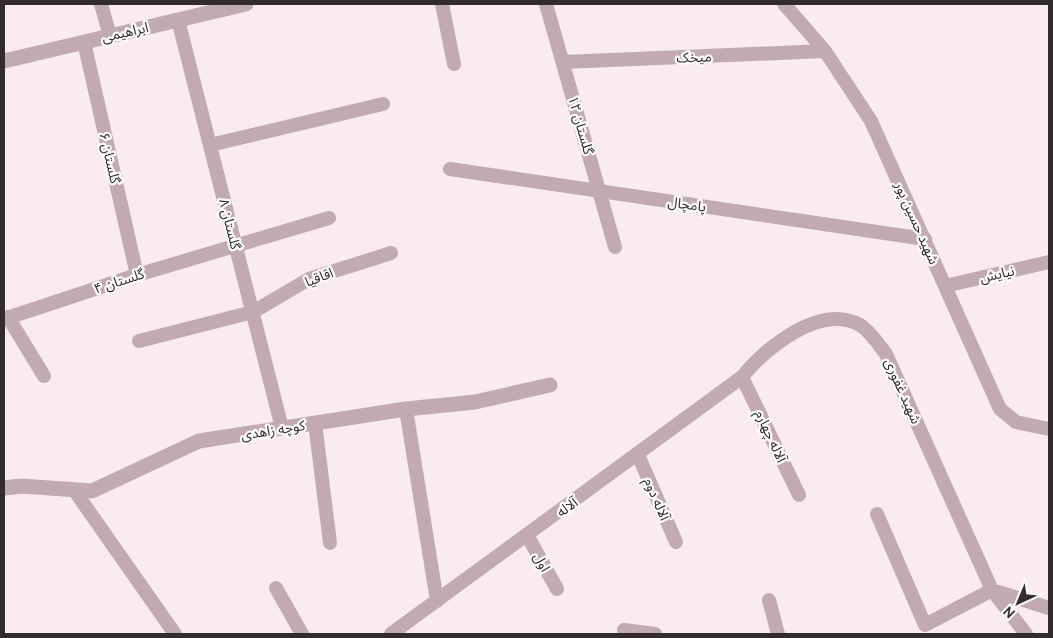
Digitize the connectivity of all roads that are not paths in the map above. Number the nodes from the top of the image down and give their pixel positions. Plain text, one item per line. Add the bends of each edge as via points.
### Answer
1 (101, 4) edge
2 (246, 4) edge
3 (442, 4) edge
4 (546, 4) edge
5 (784, 4) edge
6 (178, 20) junction
7 (110, 36) junction
8 (84, 42) junction
9 (825, 51) junction
10 (4, 61) edge
11 (563, 62) junction
12 (454, 64) dead end
13 (383, 104) dead end
14 (210, 145) junction
15 (450, 169) dead end
16 (599, 191) junction
17 (329, 218) dead end
18 (925, 239) junction
19 (236, 245) junction
20 (615, 247) dead end
21 (391, 253) dead end
22 (1049, 262) edge
23 (137, 275) junction
24 (945, 286) junction
25 (253, 312) junction
26 (6, 318) edge
27 (139, 341) dead end
28 (44, 376) dead end
29 (742, 377) junction
30 (550, 385) dead end
31 (406, 409) junction
32 (315, 423) junction
33 (282, 428) junction
34 (1049, 429) edge
35 (638, 455) junction
36 (4, 488) edge
37 (74, 490) junction
38 (798, 495) dead end
39 (877, 514) dead end
40 (528, 535) junction
41 (676, 542) dead end
42 (330, 544) dead end
43 (276, 588) dead end
44 (557, 589) dead end
45 (992, 590) junction
46 (769, 600) dead end
47 (437, 601) junction
48 (1049, 608) edge
49 (624, 630) dead end
50 (175, 634) edge
51 (302, 634) edge
52 (391, 634) edge
53 (655, 634) edge
54 (778, 634) edge
55 (1026, 634) edge

1 - 7 street
2 - 6 street, ابراهیمی
3 - 12 street
4 - 11 street, گلستان ۱۲
5 - 9 street, شهید حسین پور
6 - 7 street, ابراهیمی
6 - 14 street, گلستان ۸
7 - 8 street, ابراهیمی
8 - 10 street, ابراهیمی
8 - 23 street, گلستان ۶
9 - 11 street, میخک
9 - 18 street, شهید حسین پور via 871,121
11 - 16 street, گلستان ۱۲
13 - 14 street
14 - 19 street, گلستان ۸
15 - 16 street, پامچال
16 - 18 street, پامچال
16 - 20 street, گلستان ۱۲
17 - 19 street, گلستان ۴
18 - 24 street, شهید حسین پور
19 - 23 street, گلستان ۴
19 - 25 street, گلستان ۸
21 - 25 street, اقاقیا via 309,279
22 - 24 street, نیایش
23 - 26 street, گلستان ۴
24 - 34 street, شهید حسین پور via 1000,409 1016,422
25 - 27 street, اقاقیا
25 - 33 street, گلستان ۸
26 - 28 street
29 - 35 street, آلاله
29 - 38 street, آلاله چهارم
29 - 45 street, شهید غفوری via 773,346 803,326 833,319 861,325 886,354
30 - 31 street, کوچه زاهدی via 475,402
31 - 32 street, کوچه زاهدی
31 - 47 street
32 - 33 street, کوچه زاهدی
32 - 42 street
33 - 37 street, کوچه زاهدی via 199,441 92,491
35 - 40 street, آلاله
35 - 41 street, آلاله دوم
36 - 37 street, کوچه زاهدی
37 - 50 street
39 - 45 street via 925,625
40 - 44 street, اول
40 - 47 street, آلاله
43 - 51 street
45 - 48 street
45 - 55 street, شهید غفوری
46 - 54 street
47 - 52 street, آلاله
49 - 53 street

